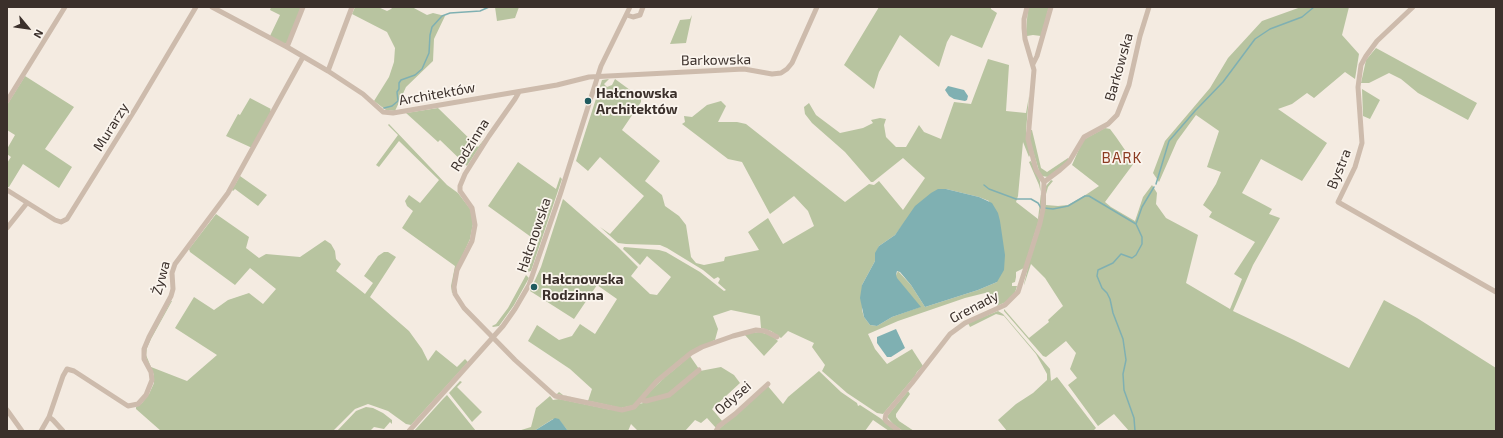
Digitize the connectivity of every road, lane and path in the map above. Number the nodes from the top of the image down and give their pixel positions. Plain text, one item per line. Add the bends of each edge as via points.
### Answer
1 (65, 7) edge
2 (196, 7) edge
3 (212, 7) edge
4 (303, 7) edge
5 (352, 7) edge
6 (630, 7) edge
7 (643, 7) edge
8 (817, 7) edge
9 (1027, 7) edge
10 (1051, 7) edge
11 (1149, 7) edge
12 (1413, 7) edge
13 (627, 15) junction
14 (287, 47) junction
15 (304, 57) junction
16 (1033, 64) junction
17 (328, 71) junction
18 (598, 76) junction
19 (519, 92) junction
20 (7, 101) edge
21 (1044, 182) junction
22 (7, 190) edge
23 (27, 203) junction
24 (7, 228) edge
25 (1496, 292) edge
26 (777, 337) dead end
27 (492, 338) junction
28 (699, 370) dead end
29 (768, 384) dead end
30 (641, 400) junction
31 (7, 410) edge
32 (49, 417) junction
33 (22, 431) edge
34 (41, 431) edge
35 (63, 431) edge
36 (409, 431) edge
37 (716, 431) edge
38 (899, 431) edge

1 - 20 street
2 - 23 street, Murarzy via 69,216 63,221 58,221
3 - 14 street, Architektów
4 - 14 street
5 - 17 street
6 - 13 street, Hałcnowska
7 - 13 street via 640,15
8 - 18 street, Barkowska via 795,57 790,66 781,73 738,69
9 - 16 street via 1024,28
10 - 16 street
11 - 21 street, Barkowska via 1129,85 1116,115 1108,124 1086,135 1069,162
12 - 25 street, Bystra via 1377,41 1361,65 1358,87 1362,143 1355,167 1338,202
13 - 18 street, Hałcnowska
14 - 15 street, Architektów
15 - 17 street, Architektów
15 - 32 street, Żywa via 228,193 175,264 171,296 144,349 144,359 152,374 146,395 138,404 128,406 69,369 63,376
16 - 21 street via 1028,139 1035,166
17 - 19 street, Architektów via 383,112 389,113
18 - 19 street, Architektów
18 - 27 street, Hałcnowska via 532,278 515,309
19 - 27 street, Rodzinna via 465,174 459,188 472,208 475,226 472,241 455,278 455,294 467,312
21 - 38 street, Grenady via 1042,216 1018,292 1005,305 965,323 950,334 886,414 886,421
22 - 23 street, Murarzy
23 - 24 street
26 - 30 street via 756,330 702,347 661,377
27 - 30 street via 549,392 559,398 622,410 634,407
27 - 36 street, Hałcnowska
28 - 30 street via 669,395
29 - 37 street, Odysei
31 - 33 street
32 - 34 street, Żywa
32 - 35 street

